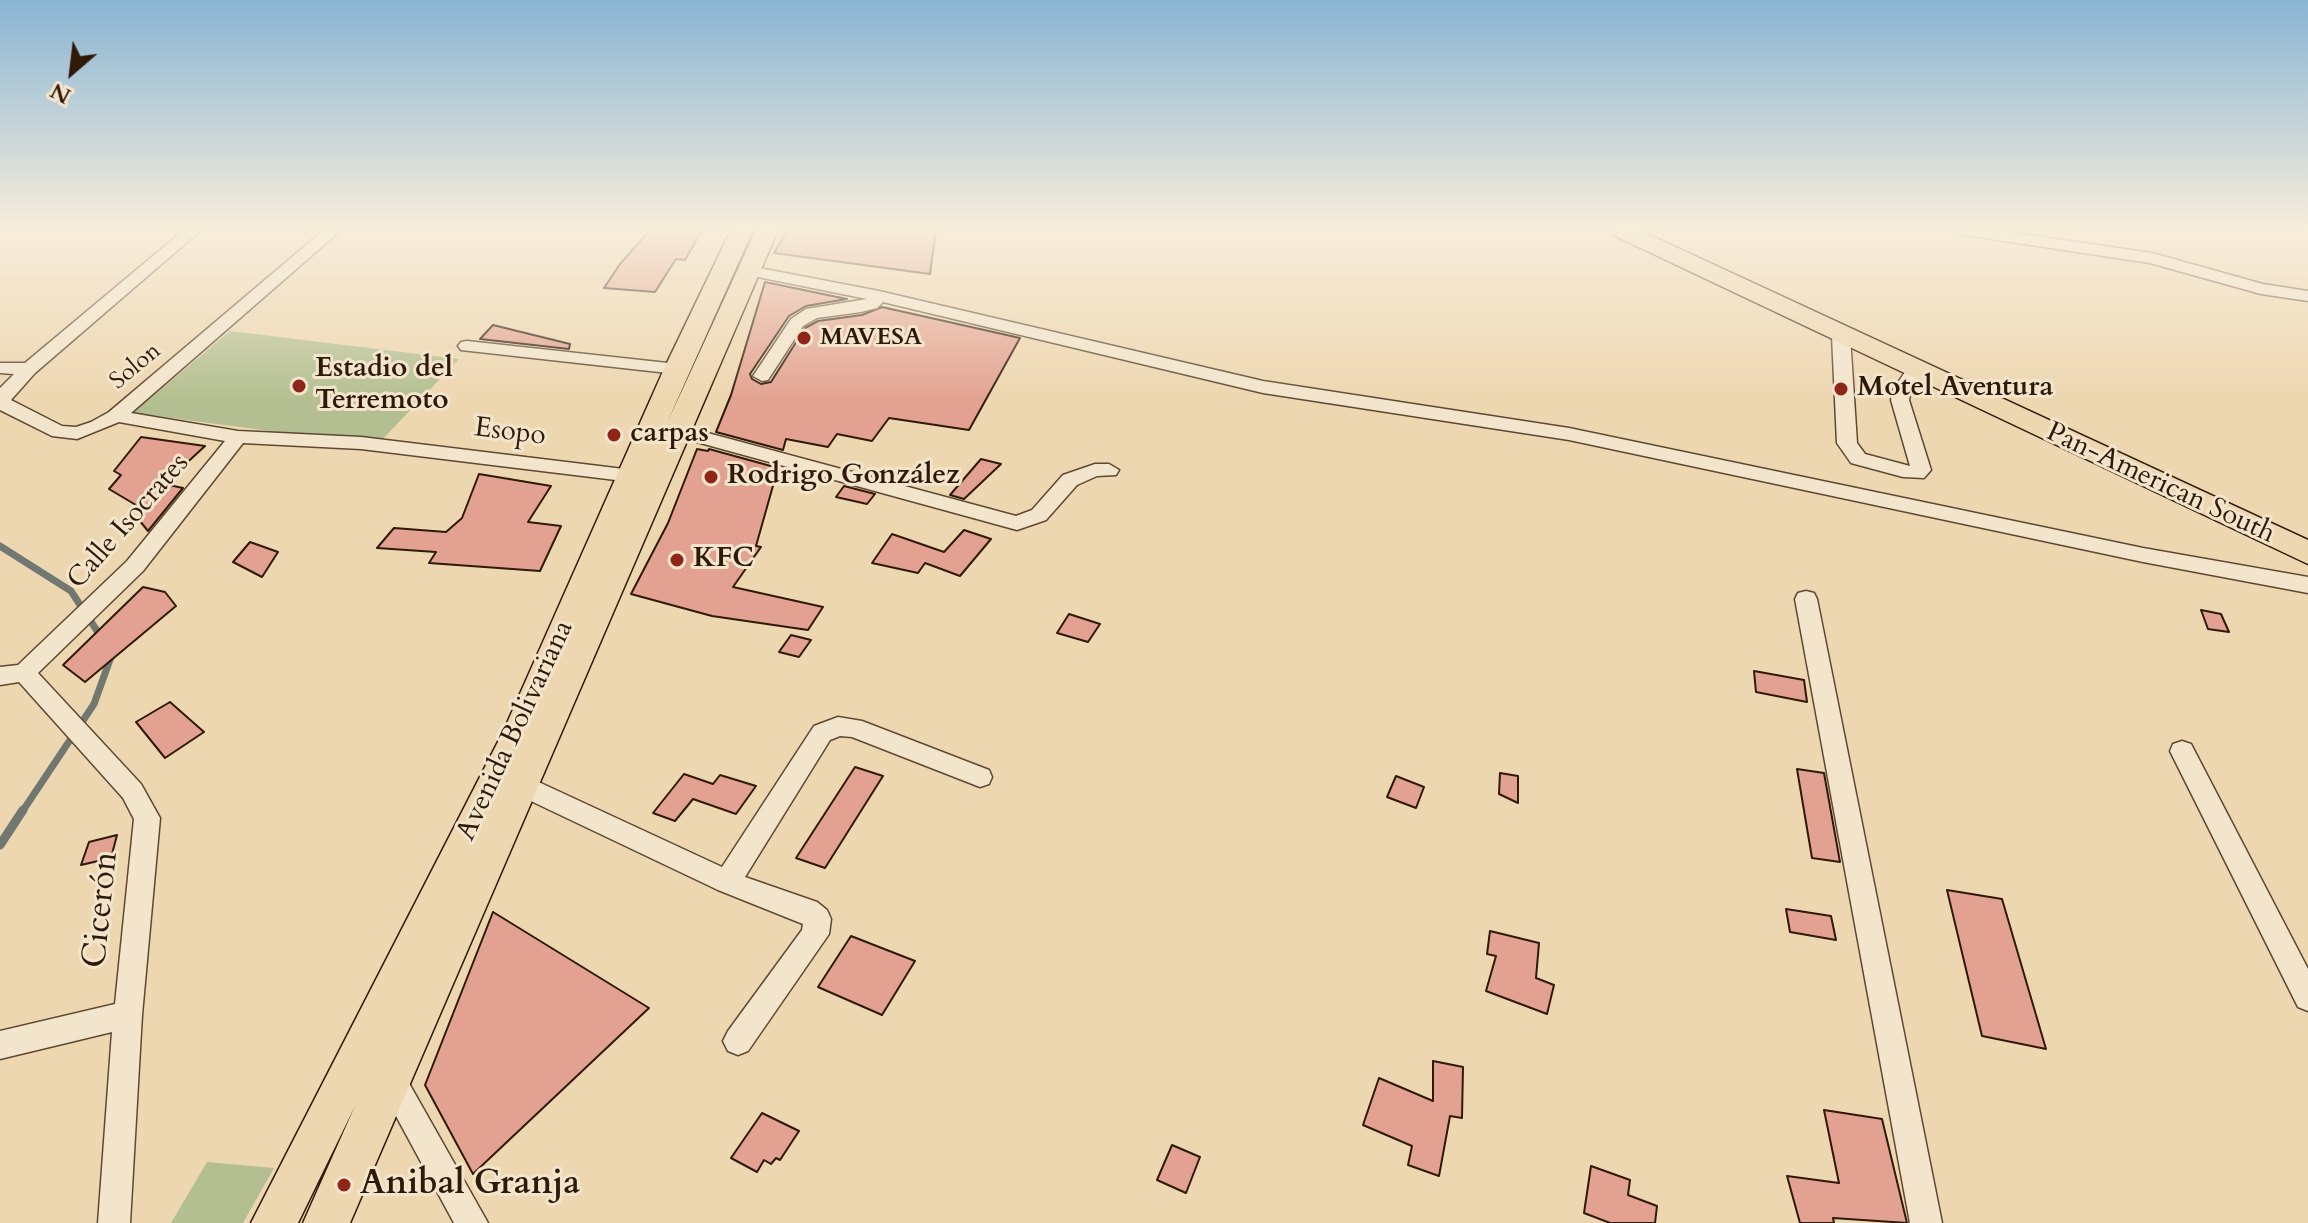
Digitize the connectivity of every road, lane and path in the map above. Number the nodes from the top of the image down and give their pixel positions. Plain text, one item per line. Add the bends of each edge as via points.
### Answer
1 (126, 287) edge
2 (266, 287) edge
3 (715, 287) edge
4 (742, 287) edge
5 (833, 287) edge
6 (1739, 287) edge
7 (1780, 287) edge
8 (2254, 287) edge
9 (879, 296) junction
10 (2308, 296) edge
11 (1841, 336) junction
12 (467, 346) dead end
13 (0, 368) edge
14 (29, 369) junction
15 (677, 369) junction
16 (1915, 370) junction
17 (762, 376) dead end
18 (116, 416) junction
19 (678, 431) junction
20 (238, 437) junction
21 (1109, 470) dead end
22 (632, 476) junction
23 (2308, 531) edge
24 (2308, 553) edge
25 (2308, 585) edge
26 (1806, 599) dead end
27 (12, 675) edge
28 (2182, 751) dead end
29 (980, 777) dead end
30 (521, 785) junction
31 (727, 882) junction
32 (2308, 998) edge
33 (128, 1015) junction
34 (738, 1041) dead end
35 (0, 1045) edge
36 (391, 1079) junction
37 (114, 1223) edge
38 (274, 1223) edge
39 (326, 1223) edge
40 (472, 1223) edge
41 (1926, 1223) edge

1 - 14 street
2 - 18 street, Solon
3 - 15 highway, Avenida Bolivariana
4 - 19 highway, Avenida Bolivariana
5 - 9 street
6 - 11 highway, Pan-American South
7 - 23 highway
8 - 10 street
9 - 17 street via 861,307 812,313 797,323
9 - 25 street via 1263,387 1569,434
11 - 16 highway, Pan-American South
11 - 16 street via 1847,443 1858,459 1903,471 1921,470 1900,400
12 - 15 street
13 - 14 street
14 - 18 street, Solon via 1,402 18,414 59,432 77,433
15 - 22 highway, Avenida Bolivariana
16 - 24 highway, Pan-American South
18 - 20 street, Esopo
19 - 21 street via 1017,523 1039,515 1070,480
19 - 30 highway, Avenida Bolivariana
20 - 22 street, Esopo via 361,443
20 - 27 street, Calle Isocrates via 135,566
22 - 38 highway, Avenida Bolivariana via 520,732
26 - 41 street
27 - 33 street, Cicerón via 132,791 147,818
28 - 32 street
29 - 31 street via 838,726 822,733
30 - 31 street
30 - 36 highway, Avenida Bolivariana
31 - 34 street via 817,919 815,934
33 - 35 street
33 - 37 street, Cicerón
36 - 39 highway, Avenida Bolivariana
36 - 40 street

